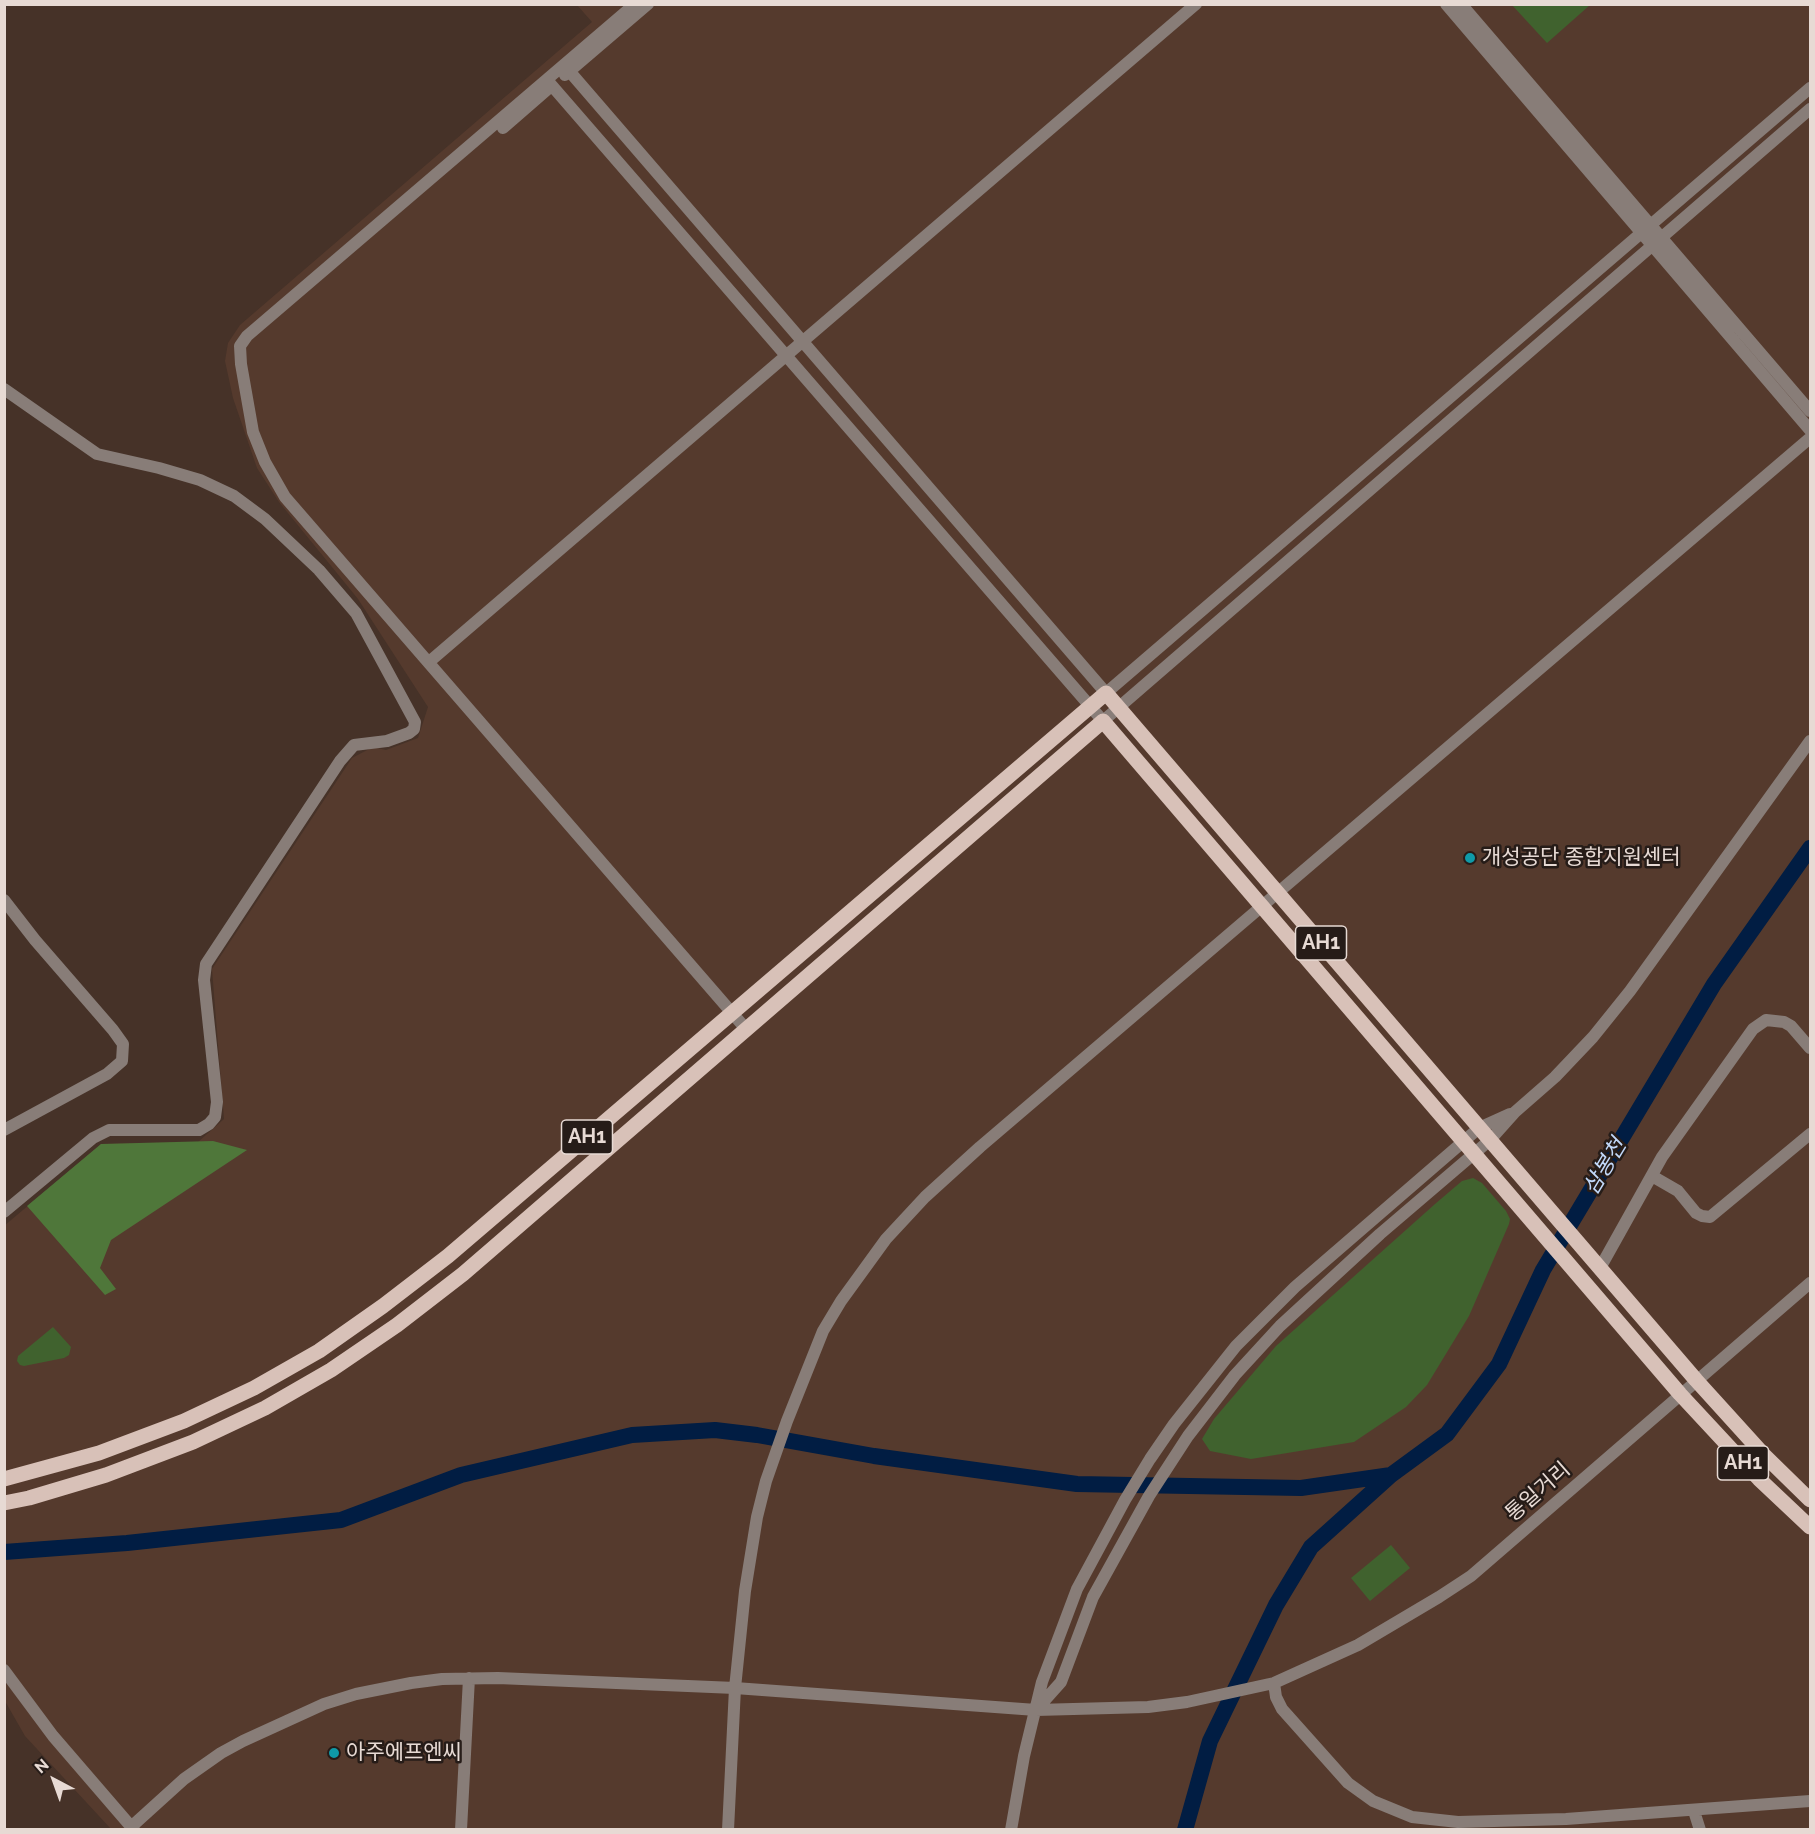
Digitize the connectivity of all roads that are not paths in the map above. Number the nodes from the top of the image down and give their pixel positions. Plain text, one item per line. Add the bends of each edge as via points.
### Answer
1 (635, 4) edge
2 (648, 4) edge
3 (1196, 4) edge
4 (1446, 4) edge
5 (1461, 4) edge
6 (567, 68) junction
7 (549, 83) junction
8 (1810, 88) edge
9 (1810, 109) edge
10 (1646, 229) junction
11 (1657, 242) junction
12 (802, 341) junction
13 (787, 356) junction
14 (241, 364) junction
15 (4, 389) edge
16 (1810, 411) edge
17 (1810, 430) edge
18 (1810, 438) edge
19 (429, 662) junction
20 (1106, 693) junction
21 (1090, 706) junction
22 (1119, 707) junction
23 (1103, 721) junction
24 (1810, 741) edge
25 (1278, 893) junction
26 (4, 900) edge
27 (1262, 906) junction
28 (732, 1013) junction
29 (746, 1029) junction
30 (1810, 1048) edge
31 (1515, 1112) junction
32 (1479, 1128) junction
33 (4, 1130) edge
34 (1810, 1134) edge
35 (1490, 1140) junction
36 (1464, 1141) junction
37 (1474, 1153) junction
38 (1652, 1176) junction
39 (4, 1212) edge
40 (1600, 1268) junction
41 (1810, 1283) edge
42 (1696, 1380) junction
43 (1680, 1394) junction
44 (4, 1479) edge
45 (1810, 1500) edge
46 (4, 1503) edge
47 (1810, 1527) edge
48 (4, 1670) edge
49 (469, 1678) junction
50 (1268, 1684) junction
51 (735, 1689) junction
52 (1036, 1710) junction
53 (1810, 1801) edge
54 (1694, 1811) junction
55 (133, 1828) edge
56 (461, 1830) edge
57 (728, 1830) edge
58 (1011, 1830) edge
59 (1700, 1830) edge

1 - 6 street
2 - 6 street
3 - 12 street
4 - 10 street
5 - 10 street
6 - 7 street
6 - 12 street
7 - 13 street
7 - 14 street via 252,342
7 - 14 street via 247,336 240,346
8 - 10 street
9 - 11 street
10 - 11 street
10 - 20 street
11 - 16 street
11 - 17 street
11 - 22 street
12 - 13 street
12 - 20 street
13 - 19 street
13 - 21 street
14 - 19 street via 253,432 285,496
15 - 39 street via 97,454 200,480 234,496 265,519 319,570 356,613 415,722 409,733 387,741 354,745 340,761 206,964 215,1117 199,1130 109,1130 93,1138
18 - 25 street
19 - 28 street
20 - 21 main road, AH1
20 - 22 main road, AH1
21 - 23 street
21 - 28 main road, AH1
22 - 23 street
22 - 25 main road, AH1
23 - 27 main road, AH1
23 - 29 main road, AH1
24 - 31 street via 1630,991 1593,1037
25 - 27 street
25 - 32 main road, AH1
26 - 33 street via 123,1044 122,1061 107,1074
27 - 36 main road, AH1
27 - 51 street via 925,1197 886,1239 841,1301 823,1331 764,1490 750,1555
28 - 29 street
28 - 44 main road, AH1 via 448,1256 319,1351 255,1388 184,1421 99,1454
29 - 46 main road, AH1 via 463,1274 331,1370 265,1408 193,1442 106,1475
30 - 38 street via 1784,1022 1760,1023 1695,1109
31 - 32 street
31 - 35 street
32 - 35 main road, AH1
32 - 36 street
34 - 38 street via 1710,1217 1696,1213 1678,1191
35 - 37 street
35 - 40 main road, AH1
36 - 37 main road, AH1
36 - 52 street via 1324,1260 1264,1317 1174,1424 1125,1500 1077,1589 1042,1682
37 - 43 main road, AH1
37 - 52 street via 1280,1326 1234,1375 1149,1496 1093,1597 1060,1682
38 - 40 street
40 - 42 main road, AH1
41 - 42 street, 통일거리
42 - 43 street, 통일거리
42 - 45 main road, AH1
43 - 47 main road, AH1
43 - 50 street, 통일거리 via 1471,1576 1358,1645
48 - 55 street via 53,1736
49 - 51 street, 통일거리
49 - 55 street, 통일거리 via 387,1687 296,1715 203,1765
49 - 56 street
50 - 52 street, 통일거리 via 1148,1707
50 - 54 street via 1282,1708 1348,1783 1373,1802 1413,1817 1481,1822
51 - 52 street, 통일거리
51 - 57 street
52 - 58 street
53 - 54 street
54 - 59 street

